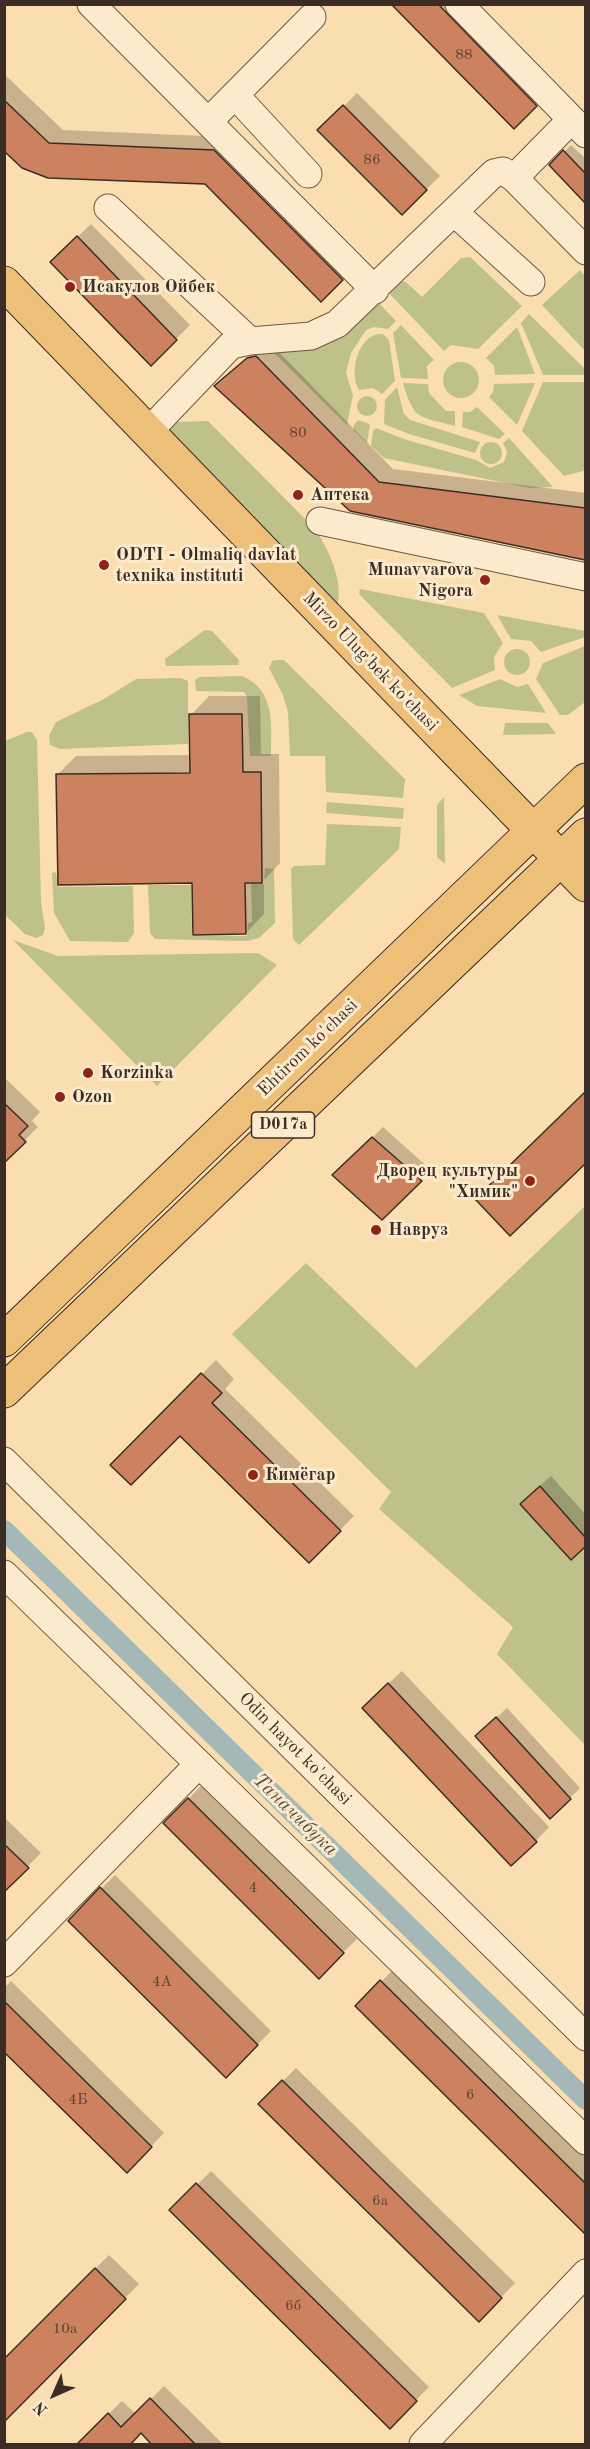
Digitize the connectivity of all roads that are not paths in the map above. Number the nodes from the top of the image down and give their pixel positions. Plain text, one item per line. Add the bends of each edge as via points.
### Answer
1 (91, 4) edge
2 (459, 4) edge
3 (312, 17) dead end
4 (235, 95) junction
5 (208, 122) junction
6 (578, 127) edge
7 (308, 174) dead end
8 (514, 178) junction
9 (108, 208) dead end
10 (454, 213) junction
11 (585, 251) edge
12 (531, 282) dead end
13 (4, 283) edge
14 (375, 290) junction
15 (250, 341) junction
16 (148, 432) junction
17 (320, 521) dead end
18 (585, 577) edge
19 (585, 780) edge
20 (534, 832) junction
21 (585, 835) edge
22 (561, 860) junction
23 (585, 885) edge
24 (4, 1340) edge
25 (4, 1391) edge
26 (4, 1461) edge
27 (4, 1575) edge
28 (199, 1764) junction
29 (4, 1964) edge
30 (585, 2037) edge
31 (585, 2141) edge
32 (585, 2273) edge
33 (423, 2445) edge

1 - 5 street
2 - 6 street
3 - 4 street
4 - 5 street
4 - 7 street
5 - 14 street
6 - 8 street
8 - 10 street via 497,171
8 - 11 street
9 - 15 street
10 - 12 street
10 - 14 street
13 - 16 main road, Mirzo Ulug'bek ko'chasi
14 - 15 street via 337,324 311,336
15 - 16 street via 231,345
16 - 20 main road, Mirzo Ulug'bek ko'chasi
17 - 18 street
19 - 20 main road, Ehtirom ko'chasi / D017a
20 - 22 main road, Mirzo Ulug'bek ko'chasi
20 - 24 main road, Ehtirom ko'chasi / D017a
21 - 22 main road, D017a
22 - 23 main road, Mirzo Ulug'bek ko'chasi
22 - 25 main road, D017a
26 - 30 street, Odin hayot ko'chasi
27 - 28 street
28 - 29 street
28 - 31 street
32 - 33 street

